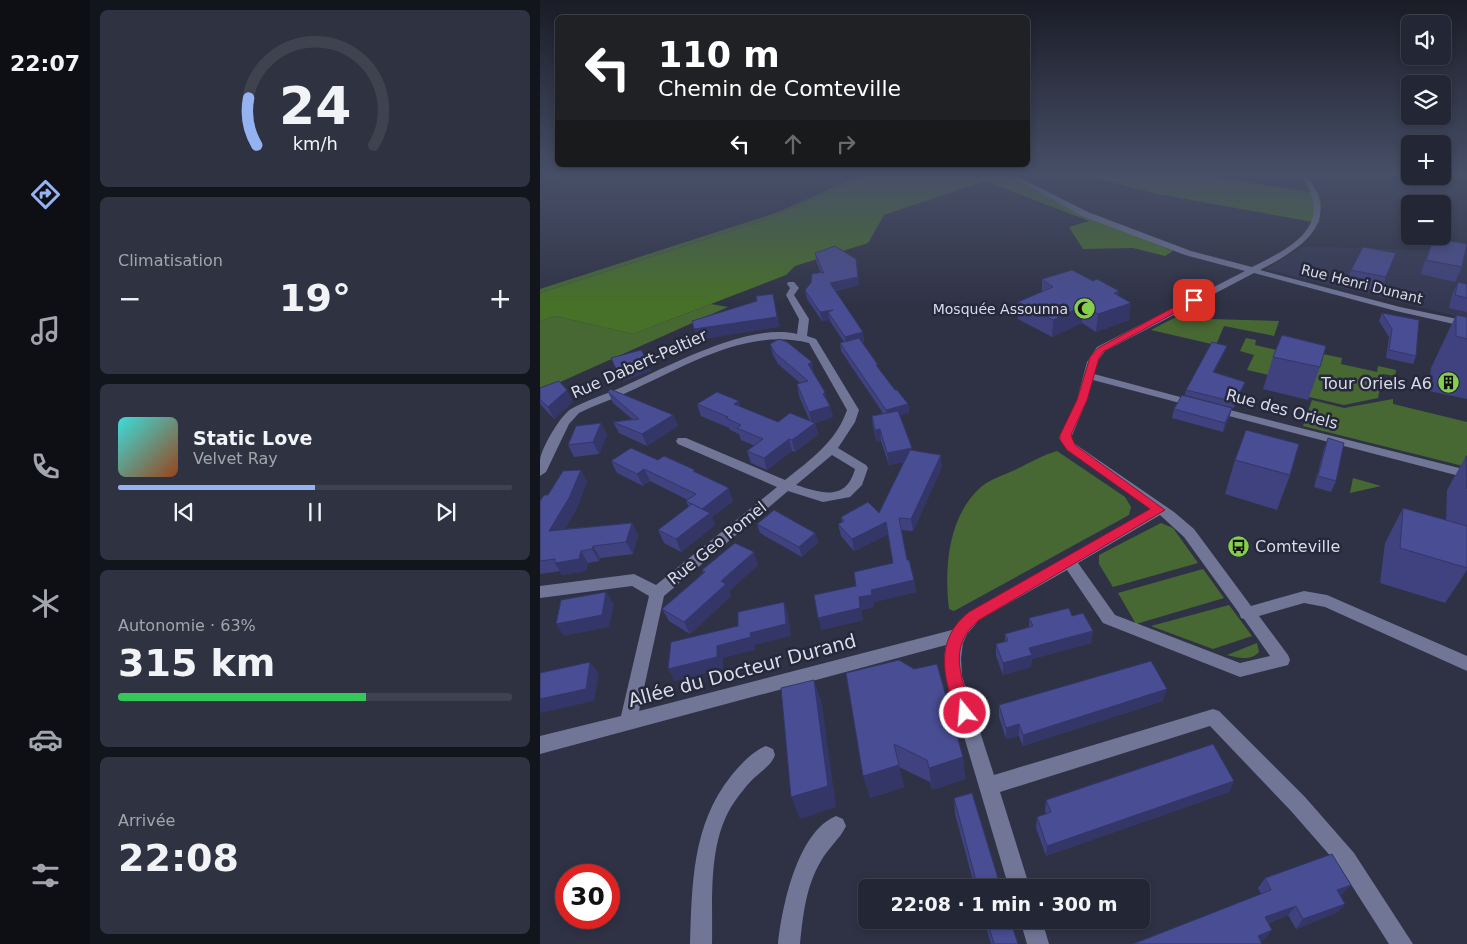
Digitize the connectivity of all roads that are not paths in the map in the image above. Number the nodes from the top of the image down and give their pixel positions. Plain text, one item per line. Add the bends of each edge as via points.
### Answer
1 (1095, 218) edge
2 (1316, 218) edge
3 (1251, 270) junction
4 (790, 284) dead end
5 (1467, 324) edge
6 (802, 336) junction
7 (1088, 376) junction
8 (682, 440) dead end
9 (831, 449) junction
10 (540, 472) edge
11 (1467, 474) edge
12 (786, 486) junction
13 (1159, 510) junction
14 (1070, 563) junction
15 (540, 592) edge
16 (657, 592) junction
17 (1246, 614) junction
18 (956, 636) junction
19 (1467, 664) edge
20 (628, 722) junction
21 (540, 745) edge
22 (766, 755) dead end
23 (988, 786) junction
24 (836, 826) dead end
25 (1017, 879) edge
26 (1034, 929) edge
27 (701, 944) edge
28 (789, 944) edge
29 (1038, 944) edge
30 (1402, 944) edge

1 - 3 street, Rue Henri Dunant via 1188,253
2 - 3 street via 1314,225 1294,247
3 - 5 street, Rue Henri Dunant
3 - 7 street via 1105,346 1094,357
4 - 6 street via 795,288 790,295 804,319
6 - 9 street, Rue Geo Pomel via 813,341 853,410
6 - 10 street, Rue Dabert-Peltier via 746,340 716,348 569,414
7 - 11 street, Rue des Oriels
7 - 13 street via 1082,400 1067,430 1067,442
8 - 12 street
9 - 12 street, Rue Geo Pomel
9 - 12 street via 862,468 858,482 845,494 822,498
12 - 16 street, Rue Geo Pomel
13 - 14 street
13 - 17 street via 1188,533
14 - 17 street via 1109,619 1240,670 1282,660
14 - 18 street via 974,616
15 - 16 street via 634,580
16 - 20 street, Rue Geo Pomel
17 - 19 street via 1304,597 1327,601
18 - 20 street, Allée du Docteur Durand
18 - 23 street via 951,660 954,676
20 - 21 street, Allée du Docteur Durand
22 - 27 street via 737,782 710,827 704,854
23 - 25 street
23 - 30 street via 1213,717 1298,804 1347,860
24 - 28 street via 810,857 799,882
26 - 29 street

